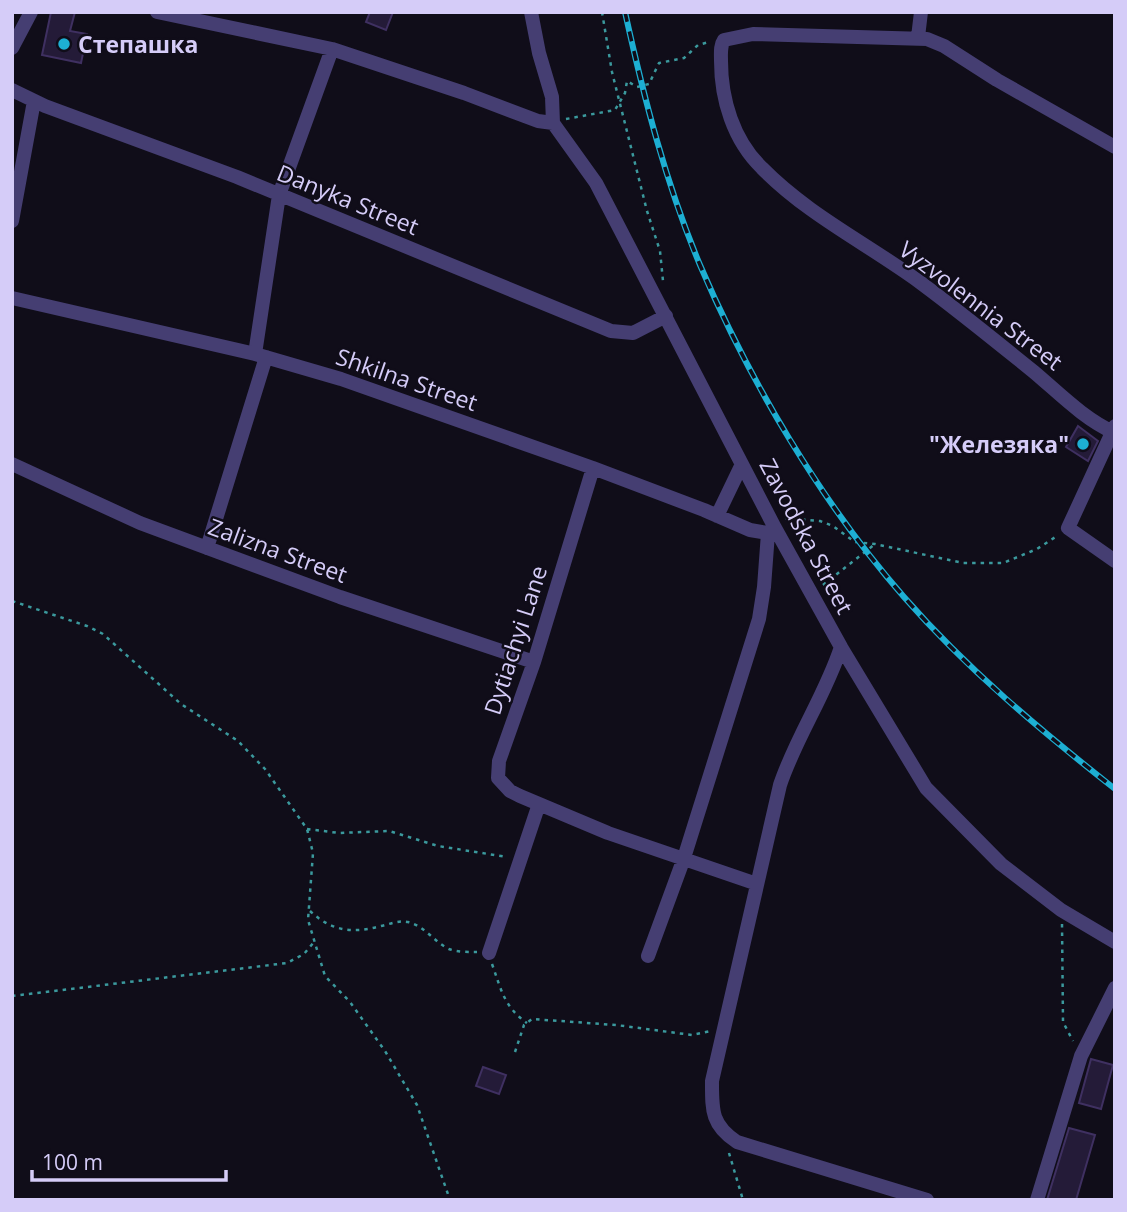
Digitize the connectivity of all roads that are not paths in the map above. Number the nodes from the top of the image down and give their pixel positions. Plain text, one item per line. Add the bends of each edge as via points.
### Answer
1 (31, 12) edge
2 (158, 12) edge
3 (531, 12) edge
4 (920, 12) edge
5 (918, 37) junction
6 (12, 48) edge
7 (332, 49) junction
8 (12, 90) edge
9 (34, 102) junction
10 (553, 123) junction
11 (1115, 147) edge
12 (279, 195) junction
13 (12, 220) edge
14 (12, 298) edge
15 (666, 316) junction
16 (261, 355) junction
17 (1114, 431) edge
18 (12, 464) edge
19 (742, 464) junction
20 (593, 468) junction
21 (718, 516) junction
22 (771, 526) junction
23 (207, 548) junction
24 (1115, 561) edge
25 (841, 648) junction
26 (534, 662) junction
27 (539, 804) junction
28 (684, 858) junction
29 (757, 884) junction
30 (1115, 942) edge
31 (489, 953) road end
32 (648, 956) dead end
33 (1115, 989) edge
34 (928, 1200) edge
35 (1037, 1200) edge

1 - 6 street
2 - 7 street
3 - 10 street, Zavodska Street via 552,97
4 - 5 street
5 - 11 street via 944,46
5 - 17 street, Vyzvolennia Street via 753,34 725,41 721,70 726,107 735,129 760,167 818,215 919,281 1086,416
7 - 10 street
7 - 12 street
8 - 9 street, Danyka Street
9 - 12 street, Danyka Street
9 - 13 street
10 - 15 street, Zavodska Street via 596,183
12 - 15 street, Danyka Street via 611,331 634,332
12 - 16 street
14 - 16 street, Shkilna Street
15 - 19 street, Zavodska Street
16 - 20 street, Shkilna Street
16 - 23 street
17 - 24 street via 1068,528
18 - 23 street, Zalizna Street via 140,523
19 - 21 street
19 - 22 street, Zavodska Street
20 - 21 street, Shkilna Street
20 - 26 street, Dytiachyi Lane
21 - 22 street, Shkilna Street via 750,530
22 - 25 street, Zavodska Street
22 - 28 street via 759,619
23 - 26 street, Zalizna Street
25 - 29 street, Zavodska Street via 831,679 783,775
25 - 30 street via 926,788 1001,864 1061,910
26 - 27 street, Dytiachyi Lane via 498,778 510,791
27 - 28 street
27 - 31 street
28 - 29 street
28 - 32 street
29 - 34 street, Zavodska Street via 712,1081 715,1121 723,1133 758,1150
33 - 35 street via 1081,1056

